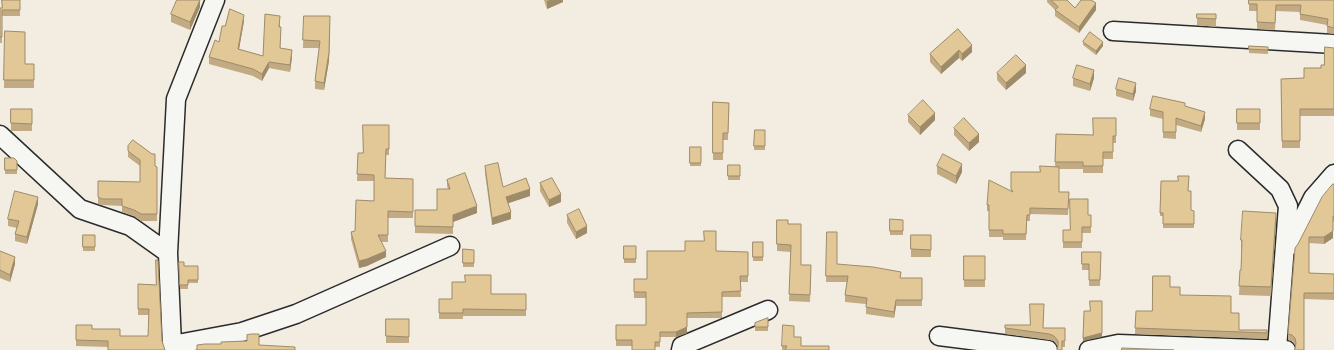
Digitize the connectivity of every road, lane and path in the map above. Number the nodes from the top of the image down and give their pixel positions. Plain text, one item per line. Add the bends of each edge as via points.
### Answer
1 (215, 0) edge
2 (1114, 31) dead end
3 (1334, 44) edge
4 (0, 135) edge
5 (1238, 150) dead end
6 (1334, 174) edge
7 (450, 246) dead end
8 (168, 253) junction
9 (1285, 254) junction
10 (768, 310) dead end
11 (939, 336) dead end
12 (173, 348) edge
13 (681, 350) edge
14 (1048, 350) edge
15 (1089, 350) edge
16 (1282, 350) edge

1 - 8 street via 176,99
2 - 3 street
4 - 8 street via 80,209 130,226
5 - 9 street via 1280,189 1288,206
6 - 9 street via 1313,198
7 - 12 street via 296,314 242,332
8 - 12 street
9 - 16 street
10 - 13 street via 682,346
11 - 14 street
15 - 16 street via 1118,344

